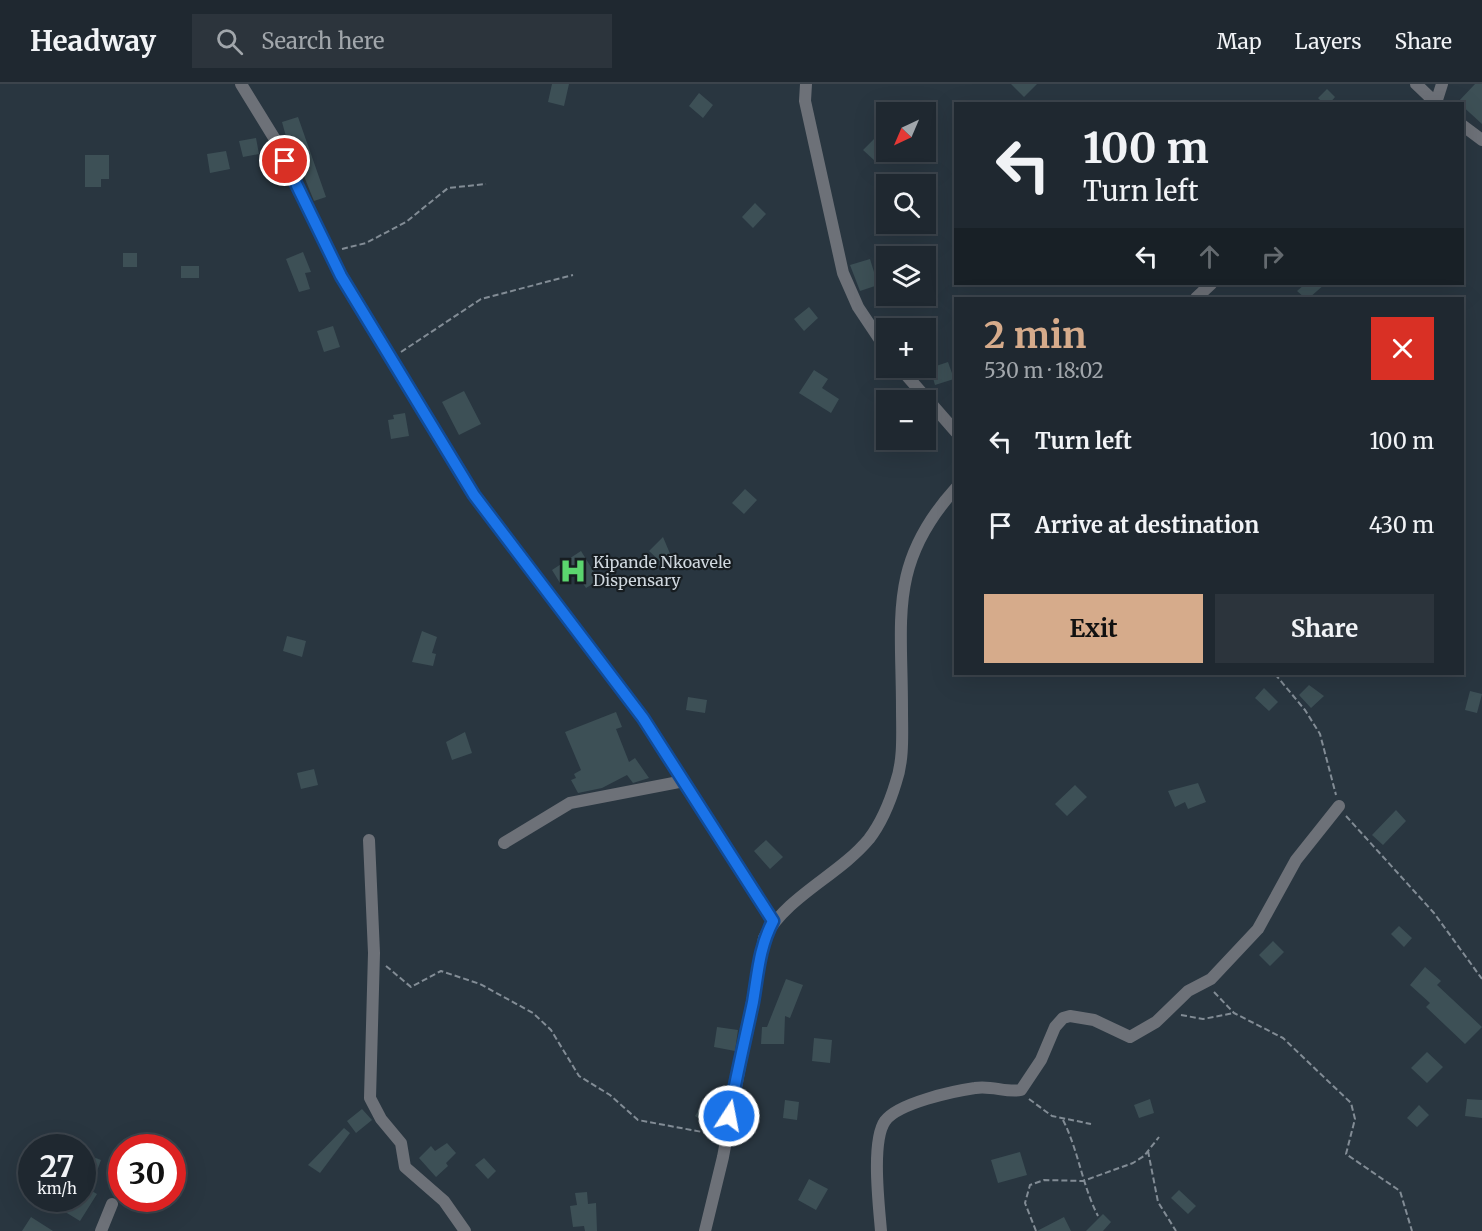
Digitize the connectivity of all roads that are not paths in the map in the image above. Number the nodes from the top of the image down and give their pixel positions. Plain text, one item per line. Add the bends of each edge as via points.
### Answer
1 (241, 84) edge
2 (806, 84) edge
3 (1416, 84) edge
4 (1442, 84) edge
5 (1435, 102) edge
6 (1436, 102) edge
7 (1464, 126) edge
8 (1482, 140) edge
9 (1210, 285) edge
10 (1197, 297) edge
11 (876, 334) edge
12 (909, 378) edge
13 (954, 430) edge
14 (954, 490) edge
15 (684, 781) junction
16 (1339, 806) road end
17 (369, 840) dead end
18 (504, 843) dead end
19 (773, 921) junction
20 (109, 1212) edge
21 (101, 1231) edge
22 (465, 1231) edge
23 (705, 1231) edge
24 (881, 1231) edge

1 - 15 street via 276,141 327,249 474,495 581,633
2 - 11 street via 805,101 843,273
3 - 5 street
4 - 6 street
7 - 8 street
9 - 10 street
12 - 13 street
14 - 19 street via 920,536 901,601 902,740 897,779 884,816 854,855
15 - 18 street via 570,803
15 - 19 street
16 - 24 street via 1296,860 1258,929 1207,982 1188,991 1169,1011 1130,1036 1087,1018 1063,1018 1021,1090 969,1089 904,1106 885,1121 879,1152
17 - 22 street via 374,953 370,1098 401,1143 405,1167 444,1200
19 - 23 street via 759,956 723,1157
20 - 21 street

